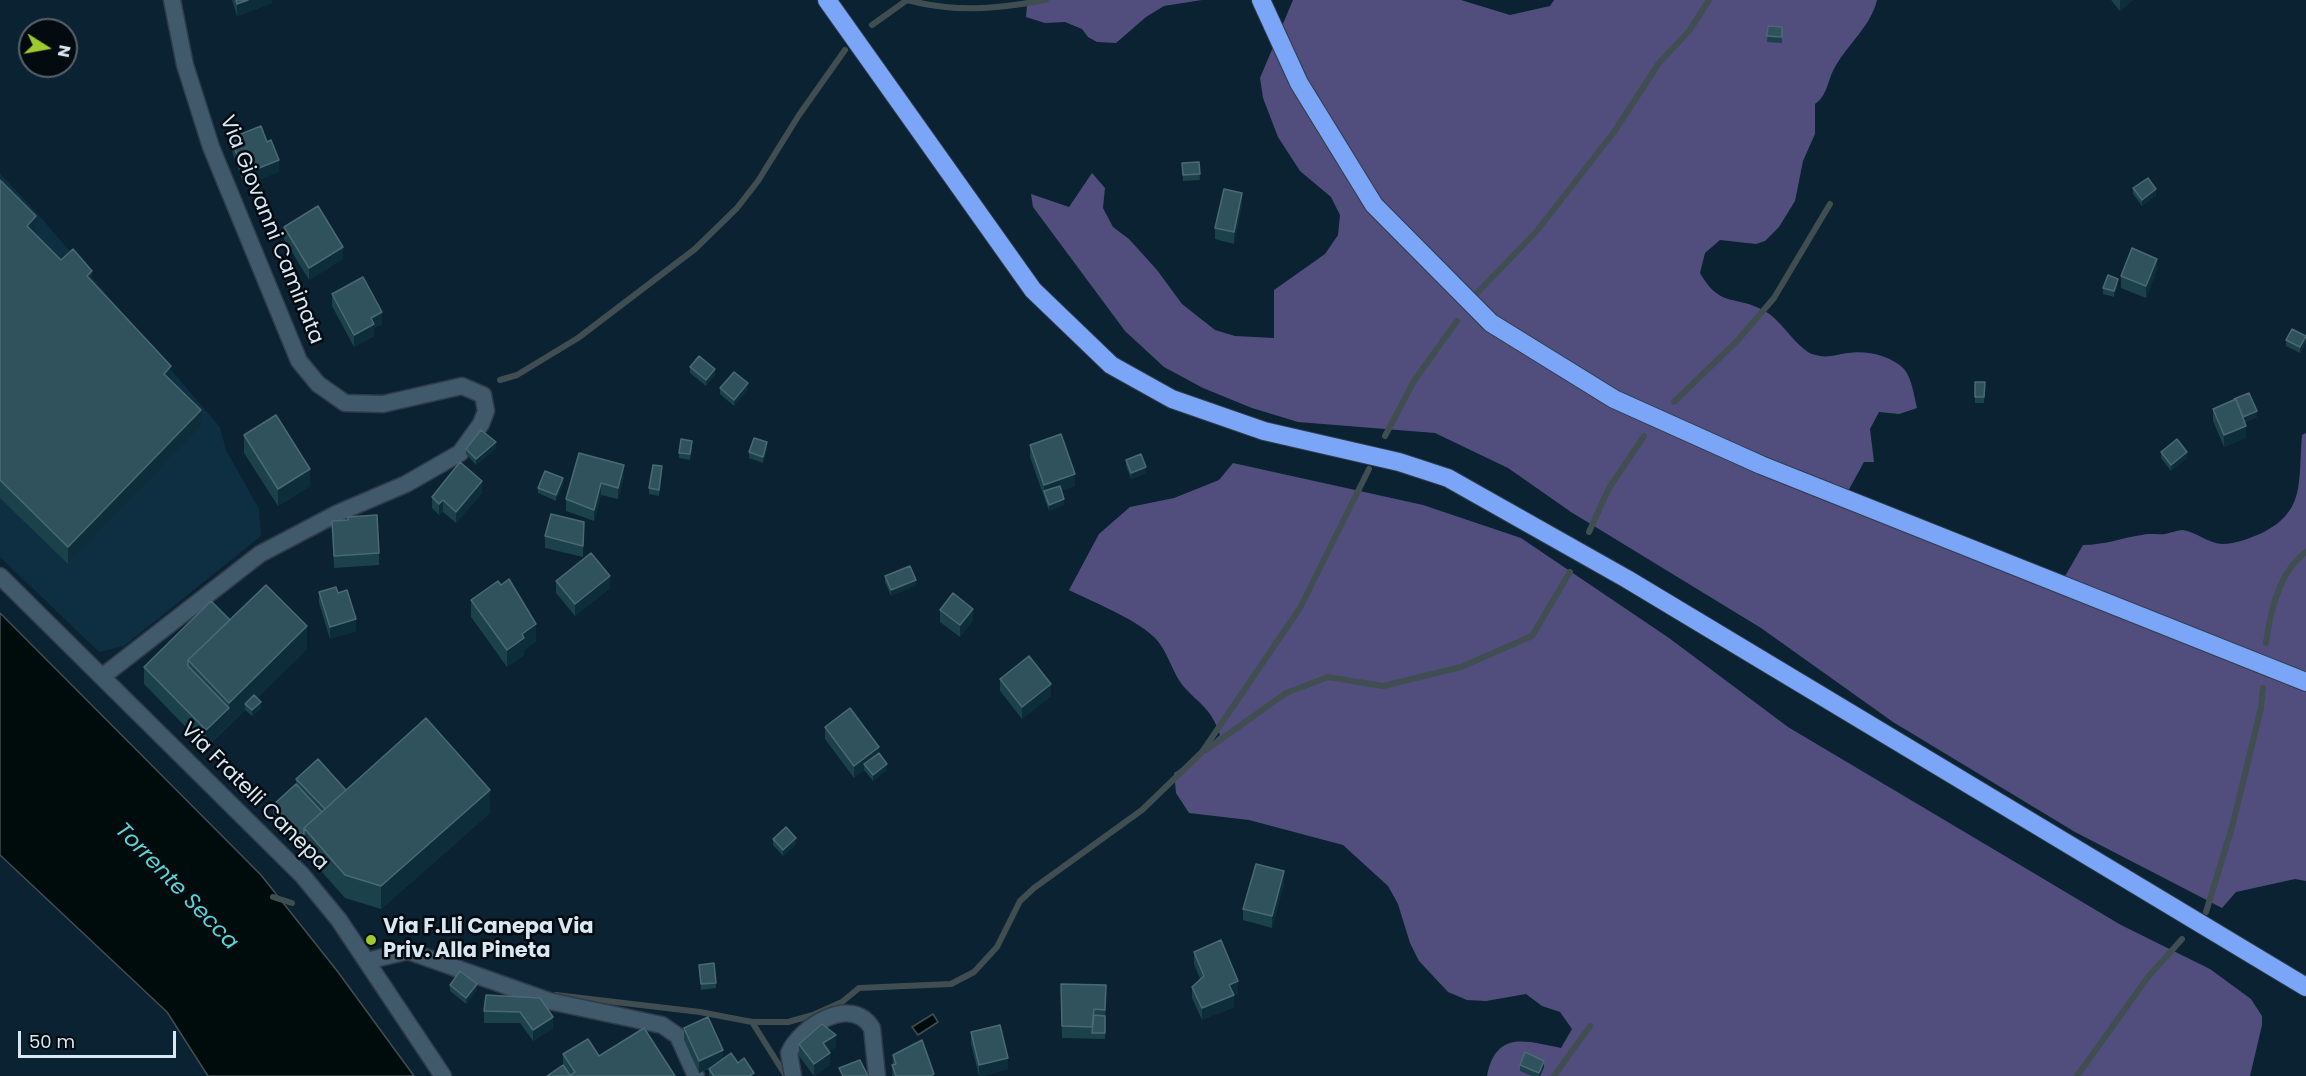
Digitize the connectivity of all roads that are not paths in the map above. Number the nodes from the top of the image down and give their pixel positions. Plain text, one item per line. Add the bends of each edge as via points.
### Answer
1 (172, 0) edge
2 (827, 0) edge
3 (1261, 0) edge
4 (0, 576) edge
5 (103, 676) junction
6 (2306, 682) edge
7 (367, 961) junction
8 (2306, 987) edge
9 (443, 1076) edge
10 (696, 1076) edge
11 (793, 1076) edge
12 (877, 1076) edge

1 - 5 street, Via Giovanni Caminata via 185,65 211,147 299,361 318,384 345,403 383,404 462,386 483,395 486,411 482,424 460,453 260,554
2 - 8 highway via 1032,290 1111,365 1172,399 1264,431 1399,462 1448,478 1627,579
3 - 6 highway via 1299,83 1374,205 1491,323 1614,399 1761,465
4 - 5 street, Via Fratelli Canepa
5 - 7 street, Via Fratelli Canepa via 302,874
7 - 9 street, Via Fratelli Canepa
7 - 10 street via 408,951 549,1001 662,1025 678,1036
11 - 12 street via 789,1053 793,1043 802,1033 843,1014 852,1014 872,1028

